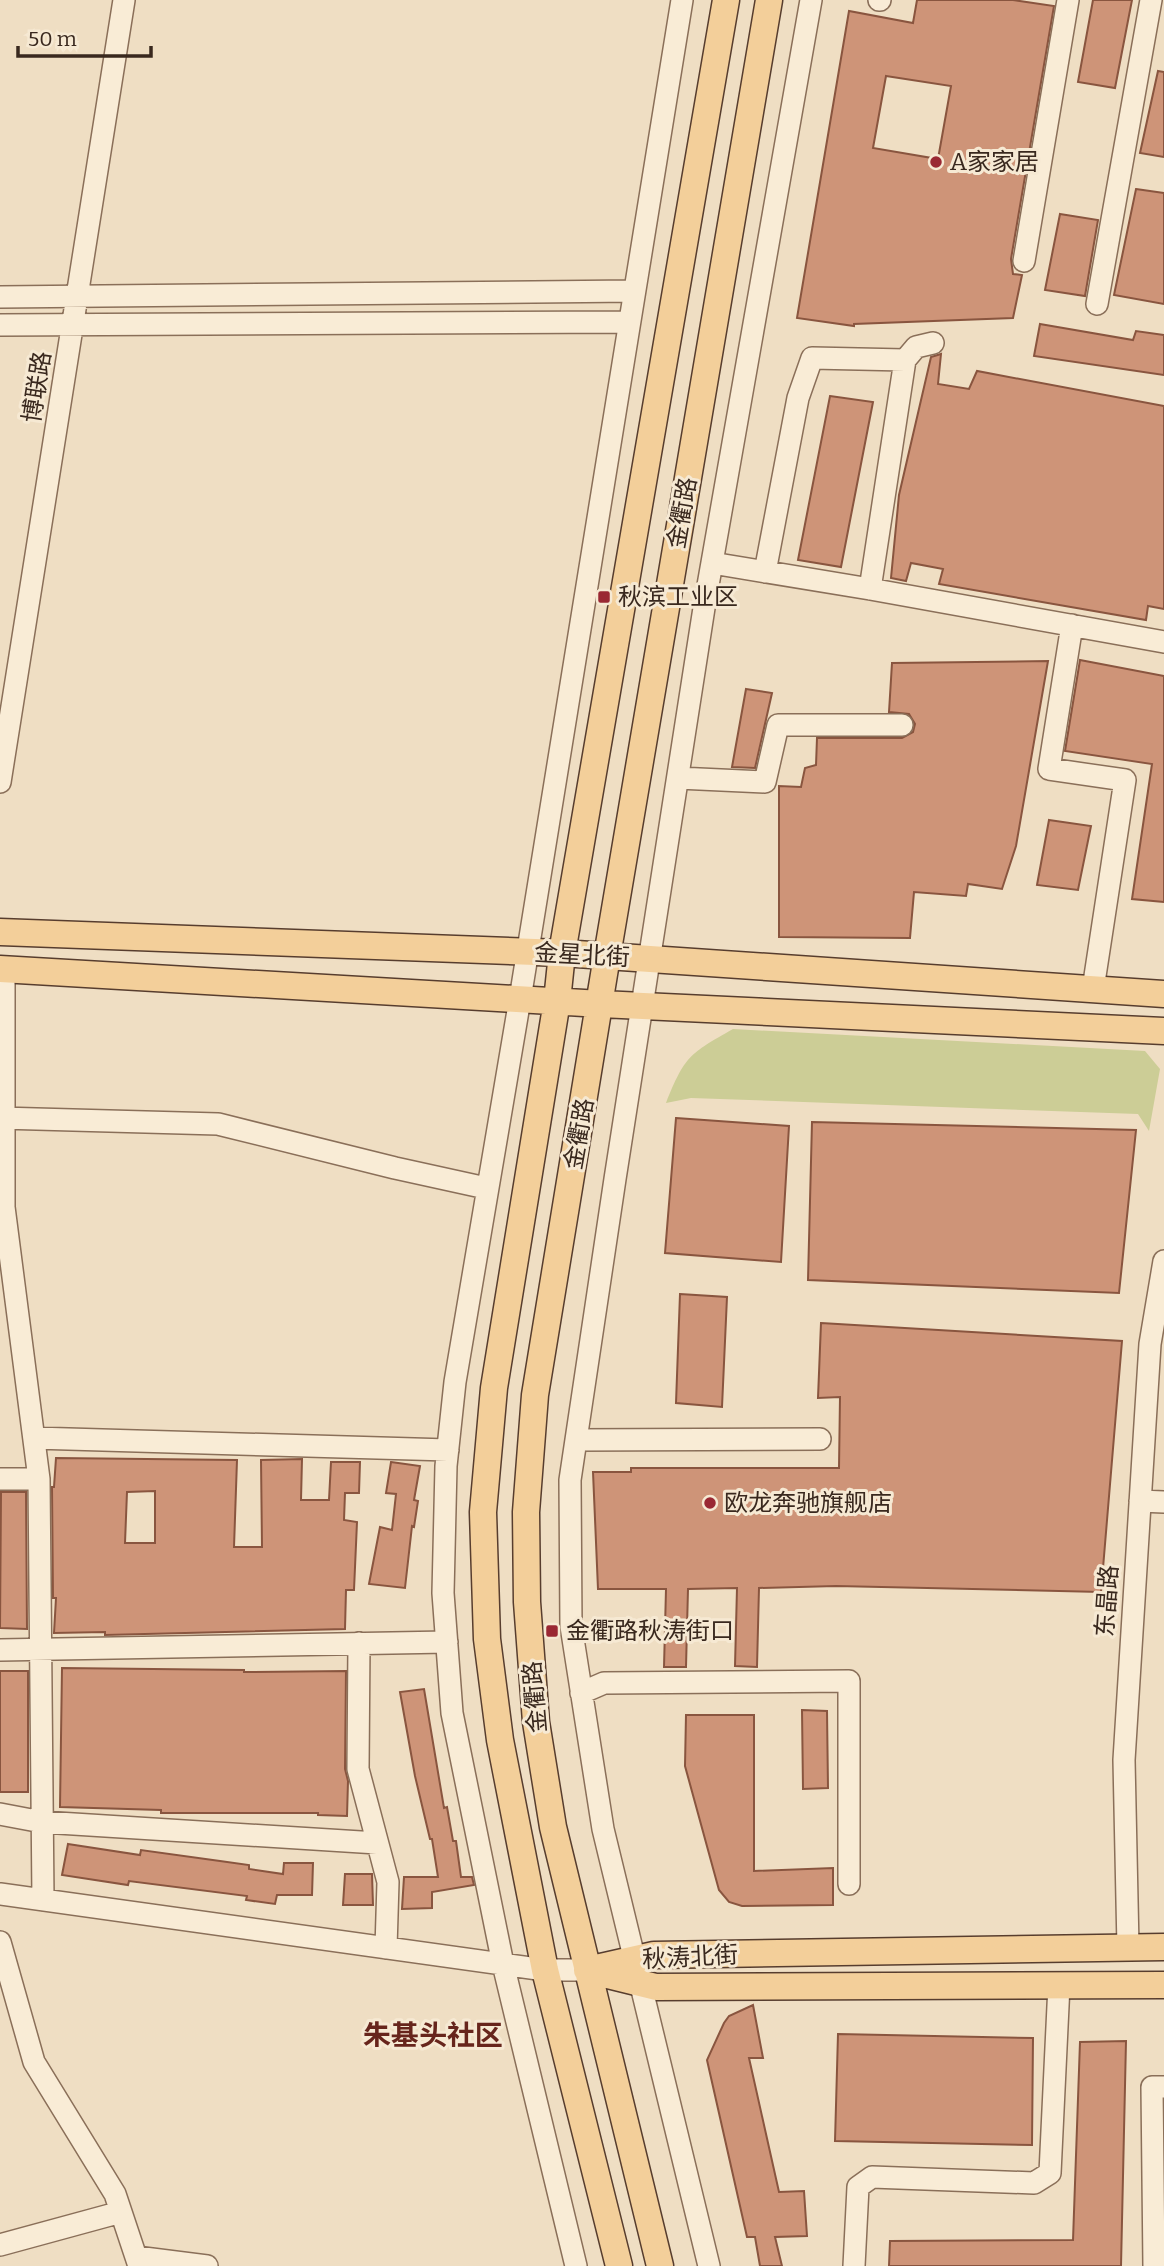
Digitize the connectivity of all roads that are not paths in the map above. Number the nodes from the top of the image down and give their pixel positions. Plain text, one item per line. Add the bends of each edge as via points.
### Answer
1 (124, 0) edge
2 (682, 0) edge
3 (726, 0) edge
4 (769, 0) edge
5 (811, 0) edge
6 (1068, 0) edge
7 (1151, 0) edge
8 (1024, 261) dead end
9 (634, 291) junction
10 (76, 296) junction
11 (0, 297) edge
12 (1097, 304) dead end
13 (629, 322) junction
14 (74, 324) junction
15 (0, 325) edge
16 (933, 343) dead end
17 (905, 360) junction
18 (712, 563) junction
19 (765, 572) junction
20 (870, 589) junction
21 (1072, 625) junction
22 (1164, 642) edge
23 (902, 725) dead end
24 (678, 778) junction
25 (0, 782) edge
26 (0, 932) edge
27 (527, 952) junction
28 (562, 953) junction
29 (607, 956) junction
30 (649, 959) junction
31 (2, 969) edge
32 (1093, 989) junction
33 (1164, 994) edge
34 (520, 999) junction
35 (557, 1001) junction
36 (601, 1004) junction
37 (642, 1006) junction
38 (1164, 1031) edge
39 (2, 1118) edge
40 (486, 1188) junction
41 (1164, 1261) edge
42 (34, 1438) junction
43 (820, 1439) dead end
44 (576, 1440) junction
45 (448, 1450) junction
46 (0, 1479) edge
47 (40, 1479) junction
48 (1140, 1501) junction
49 (1164, 1502) edge
50 (447, 1642) junction
51 (359, 1643) junction
52 (41, 1649) junction
53 (0, 1650) edge
54 (582, 1693) junction
55 (0, 1814) edge
56 (42, 1822) junction
57 (377, 1843) junction
58 (849, 1885) dead end
59 (0, 1894) edge
60 (43, 1900) junction
61 (0, 1942) edge
62 (1128, 1947) junction
63 (1164, 1947) edge
64 (386, 1948) junction
65 (503, 1964) junction
66 (545, 1970) junction
67 (587, 1970) junction
68 (638, 1971) junction
69 (1059, 1985) junction
70 (1164, 1985) edge
71 (1164, 2088) edge
72 (121, 2212) junction
73 (0, 2245) edge
74 (137, 2262) edge
75 (207, 2266) edge
76 (576, 2266) edge
77 (619, 2266) edge
78 (660, 2266) edge
79 (709, 2266) edge
80 (854, 2266) edge
81 (1154, 2266) edge

1 - 10 street, 博联路
2 - 9 street
3 - 28 main road, 金衢路
4 - 29 main road, 金衢路
5 - 18 street
6 - 8 street
7 - 12 street
9 - 10 street
9 - 13 street
10 - 11 street
10 - 14 street, 博联路
13 - 14 street
13 - 27 street
14 - 15 street
14 - 25 street, 博联路
16 - 17 street via 916,347
17 - 19 street via 812,358 798,398
17 - 20 street
18 - 19 street
18 - 24 street
19 - 20 street
20 - 21 street
21 - 22 street
21 - 32 street via 1049,769 1125,780
23 - 24 street via 778,724 765,782
24 - 30 street
26 - 27 main road, 金星北街
27 - 28 main road, 金星北街
27 - 34 street
28 - 29 main road, 金星北街
28 - 35 main road, 金衢路
29 - 30 main road, 金星北街
29 - 36 main road, 金衢路
30 - 32 main road, 金星北街
30 - 37 street
31 - 34 main road, 金星北街
31 - 39 street
32 - 33 main road, 金星北街
34 - 35 main road, 金星北街
34 - 40 street
35 - 36 main road, 金星北街
35 - 66 main road, 金衢路 via 494,1388 483,1513 486,1639 500,1740
36 - 37 main road, 金星北街
36 - 67 main road, 金衢路 via 535,1395 526,1512 536,1722 553,1827
37 - 38 main road, 金星北街
37 - 44 street
39 - 40 street via 218,1125
39 - 42 street via 4,1207
40 - 45 street
41 - 48 street, 东晶路 via 1150,1345
42 - 45 street
42 - 47 street
43 - 44 street
44 - 54 street via 570,1480 571,1626
45 - 50 street via 443,1593
46 - 47 street
47 - 52 street
48 - 49 street
48 - 62 street, 东晶路 via 1124,1760
50 - 51 street
50 - 65 street via 452,1713
51 - 52 street
51 - 57 street via 358,1769
52 - 53 street
52 - 56 street
54 - 58 street via 604,1683 849,1681
54 - 68 street via 603,1829
55 - 56 street
56 - 57 street
56 - 60 street
57 - 64 street via 388,1882
59 - 60 street
60 - 64 street
61 - 72 street via 34,2062 115,2193
62 - 63 main road, 秋涛北街
62 - 68 main road, 秋涛北街 via 654,1955
64 - 65 street
65 - 66 street
65 - 76 street
66 - 67 street
66 - 77 main road, 金衢路
67 - 68 main road, 秋涛北街
67 - 78 main road, 金衢路
68 - 69 main road, 秋涛北街 via 656,1987
68 - 79 street
69 - 70 main road, 秋涛北街
69 - 80 street via 1050,2173 1034,2183 872,2177 858,2187
71 - 81 street via 1152,2087
72 - 73 street
72 - 74 street
74 - 75 street

